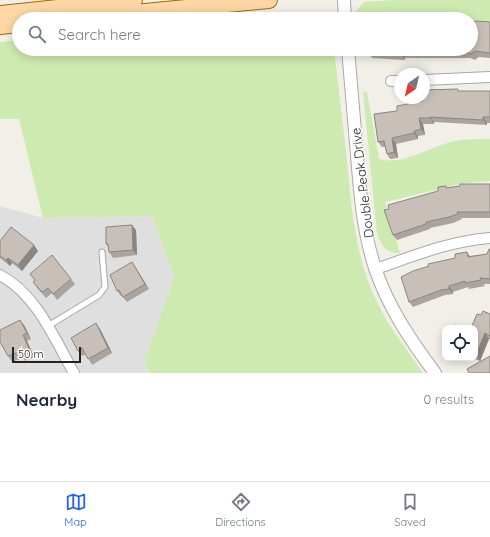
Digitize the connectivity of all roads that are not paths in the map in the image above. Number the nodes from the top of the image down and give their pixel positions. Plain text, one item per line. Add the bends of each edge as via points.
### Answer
1 (134, 0) edge
2 (269, 0) edge
3 (344, 0) edge
4 (19, 12) edge
5 (145, 12) edge
6 (345, 12) edge
7 (12, 13) edge
8 (0, 14) edge
9 (12, 25) edge
10 (0, 26) edge
11 (349, 56) edge
12 (490, 77) edge
13 (430, 80) edge
14 (490, 238) edge
15 (102, 252) dead end
16 (376, 269) junction
17 (0, 275) edge
18 (48, 326) junction
19 (74, 373) edge
20 (435, 373) edge

1 - 4 main road
2 - 5 main road
3 - 6 street
7 - 8 main road
9 - 10 main road
11 - 16 street, Double Peak Drive via 361,201
12 - 13 street
14 - 16 street via 469,239
15 - 18 lane via 105,287 99,295
16 - 20 street, Double Peak Drive via 404,329
17 - 18 street via 13,282 42,315
18 - 19 street

